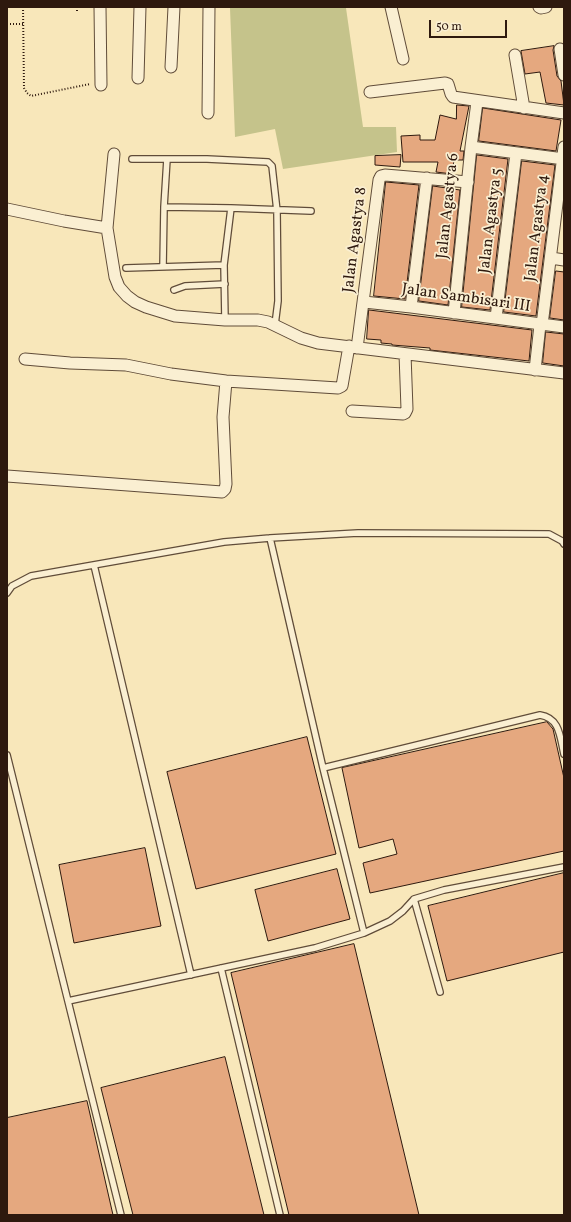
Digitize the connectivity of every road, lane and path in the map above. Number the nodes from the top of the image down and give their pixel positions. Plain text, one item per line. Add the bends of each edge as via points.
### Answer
1 (23, 7) edge
2 (77, 7) edge
3 (100, 7) edge
4 (140, 7) edge
5 (174, 7) edge
6 (209, 7) edge
7 (391, 7) edge
8 (539, 7) edge
9 (546, 7) edge
10 (77, 11) dead end
11 (7, 24) edge
12 (23, 24) junction
13 (560, 49) dead end
14 (515, 55) dead end
15 (403, 59) dead end
16 (171, 67) dead end
17 (564, 76) edge
18 (138, 78) dead end
19 (101, 85) joint
20 (370, 92) dead end
21 (477, 102) junction
22 (524, 108) junction
23 (208, 113) dead end
24 (564, 113) edge
25 (471, 147) junction
26 (564, 147) edge
27 (516, 153) junction
28 (114, 154) dead end
29 (132, 158) dead end
30 (167, 159) junction
31 (563, 159) edge
32 (427, 178) junction
33 (468, 182) junction
34 (164, 207) junction
35 (231, 208) junction
36 (7, 209) edge
37 (277, 211) junction
38 (311, 212) dead end
39 (107, 228) junction
40 (559, 230) edge
41 (550, 258) junction
42 (564, 260) edge
43 (224, 265) junction
44 (126, 268) dead end
45 (163, 268) junction
46 (225, 284) junction
47 (174, 290) dead end
48 (364, 302) junction
49 (411, 307) junction
50 (454, 313) junction
51 (496, 318) junction
52 (225, 320) junction
53 (275, 325) junction
54 (541, 325) junction
55 (564, 327) edge
56 (353, 347) junction
57 (405, 354) junction
58 (25, 360) dead end
59 (535, 370) junction
60 (564, 373) edge
61 (226, 381) junction
62 (352, 411) dead end
63 (7, 476) edge
64 (270, 538) junction
65 (564, 544) edge
66 (94, 565) junction
67 (7, 593) edge
68 (564, 754) edge
69 (7, 755) edge
70 (323, 768) junction
71 (564, 867) edge
72 (414, 899) junction
73 (364, 933) junction
74 (221, 968) junction
75 (191, 975) junction
76 (440, 992) dead end
77 (68, 1001) junction
78 (121, 1215) edge
79 (280, 1215) edge

1 - 12 path
2 - 10 path
3 - 19 street
4 - 18 street
5 - 16 street
6 - 23 street
7 - 15 street
8 - 9 street
11 - 12 path
12 - 19 path via 24,88 27,93 31,96 88,83
13 - 17 street
14 - 22 street
20 - 21 street via 445,83 448,84 453,97
21 - 22 street
21 - 25 street, Jalan Agastya 6
22 - 24 street
25 - 27 street
25 - 33 street, Jalan Agastya 6
26 - 31 street, Jalan Agastya 4
27 - 31 street
27 - 51 street, Jalan Agastya 5
28 - 39 street
29 - 30 lane
30 - 34 lane
30 - 37 lane via 268,162 272,166
31 - 40 street, Jalan Agastya 4
32 - 33 street, Jalan Agastya 8
32 - 48 street, Jalan Agastya 8 via 381,176
32 - 49 street
33 - 50 street, Jalan Agastya 6
34 - 35 lane
34 - 45 lane
35 - 37 lane
35 - 43 lane
36 - 39 street
37 - 38 lane
37 - 53 lane via 278,301
39 - 52 street via 115,277 118,287 127,296 146,307 175,316
40 - 41 street, Jalan Agastya 4
41 - 42 street
41 - 54 street, Jalan Agastya 4
43 - 45 lane
43 - 46 lane
44 - 45 lane
46 - 47 lane via 185,286
46 - 52 lane
48 - 49 street, Jalan Sambisari III
48 - 56 street, Jalan Agastya 8
49 - 50 street, Jalan Sambisari III
50 - 51 street, Jalan Sambisari III
51 - 54 street, Jalan Sambisari III
52 - 53 street via 258,320
53 - 56 street via 308,341
54 - 55 street, Jalan Sambisari III
54 - 59 street, Jalan Agastya 4
56 - 57 street
56 - 61 street, Jalan Agastya 8 via 341,387
57 - 59 street
57 - 62 street via 406,413
58 - 61 street via 126,365
59 - 60 street
61 - 63 street via 223,417 226,484 222,492
64 - 65 lane via 358,533 549,534
64 - 66 lane via 224,542
64 - 70 lane
66 - 67 lane via 31,576 12,586
66 - 75 lane
68 - 70 lane via 554,721 540,715
69 - 77 lane
70 - 73 lane
71 - 72 lane via 444,890
72 - 73 lane via 390,921
72 - 76 lane
73 - 74 lane via 315,948
74 - 75 lane
74 - 79 lane
75 - 77 lane
77 - 78 lane

